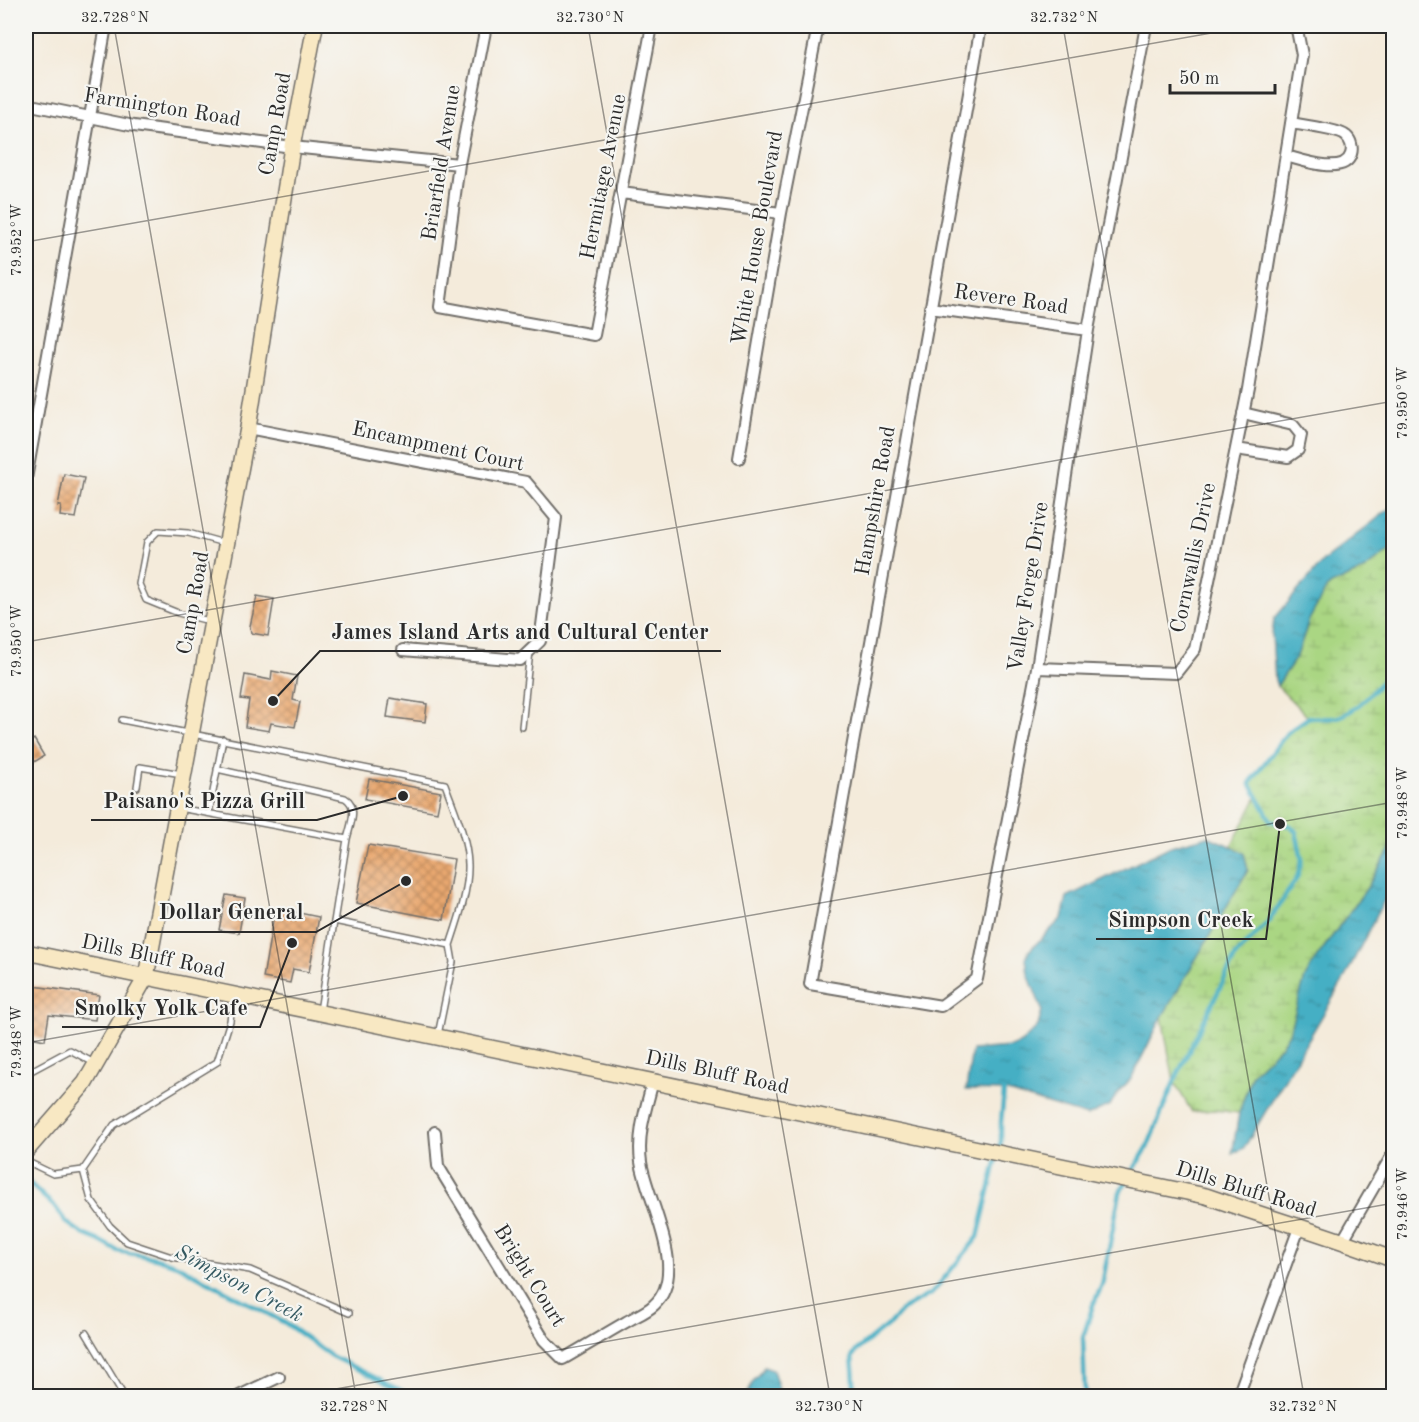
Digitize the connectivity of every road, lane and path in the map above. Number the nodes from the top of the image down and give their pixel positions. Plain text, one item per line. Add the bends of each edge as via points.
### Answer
1 (106, 26) edge
2 (315, 26) edge
3 (486, 26) edge
4 (652, 26) edge
5 (818, 26) edge
6 (981, 26) edge
7 (1146, 26) edge
8 (1292, 26) edge
9 (26, 104) edge
10 (89, 117) junction
11 (1291, 123) junction
12 (292, 147) junction
13 (1286, 156) junction
14 (459, 164) junction
15 (621, 193) junction
16 (781, 213) junction
17 (930, 308) junction
18 (1088, 330) junction
19 (594, 335) joint
20 (1243, 413) junction
21 (248, 428) junction
22 (1236, 449) junction
23 (739, 458) dead end
24 (26, 479) edge
25 (226, 544) junction
26 (212, 622) junction
27 (403, 650) dead end
28 (531, 650) junction
29 (1037, 668) junction
30 (122, 720) dead end
31 (522, 727) dead end
32 (191, 733) junction
33 (223, 739) junction
34 (217, 769) junction
35 (184, 774) junction
36 (137, 787) dead end
37 (177, 807) junction
38 (209, 813) junction
39 (347, 839) junction
40 (334, 921) junction
41 (450, 945) junction
42 (26, 952) edge
43 (146, 977) junction
44 (810, 984) joint
45 (233, 995) junction
46 (319, 1012) junction
47 (438, 1037) junction
48 (96, 1064) junction
49 (26, 1069) edge
50 (653, 1081) junction
51 (435, 1132) dead end
52 (26, 1151) edge
53 (1394, 1152) edge
54 (26, 1161) edge
55 (82, 1170) junction
56 (1299, 1228) junction
57 (1343, 1240) junction
58 (1394, 1260) edge
59 (349, 1313) dead end
60 (86, 1333) dead end
61 (279, 1377) dead end
62 (124, 1396) edge
63 (238, 1396) edge
64 (1238, 1396) edge

1 - 10 street
2 - 12 street, Camp Road
3 - 14 street, Briarfield Avenue
4 - 15 street, Hermitage Avenue
5 - 16 street, White House Boulevard
6 - 17 street, Hampshire Road
7 - 18 street, Valley Forge Drive
8 - 11 street, Cornwallis Drive via 1297,30 1302,54
9 - 10 street, Farmington Road
10 - 12 street, Farmington Road
10 - 24 street
11 - 13 street, Cornwallis Drive
11 - 13 street via 1345,135 1352,151 1347,160 1336,166
12 - 14 street, Farmington Road
12 - 21 street, Camp Road
13 - 20 street, Cornwallis Drive
14 - 19 street, Briarfield Avenue via 441,308
15 - 16 street
15 - 19 street, Hermitage Avenue
16 - 23 street, White House Boulevard
17 - 18 street, Revere Road
17 - 44 street, Hampshire Road
18 - 29 street, Valley Forge Drive
20 - 22 street, Cornwallis Drive
20 - 22 street via 1293,425 1301,435 1298,450 1288,457
21 - 25 street, Camp Road
21 - 28 street, Encampment Court via 526,482 556,519 540,640
22 - 29 street, Cornwallis Drive via 1195,649 1176,673
25 - 26 street, Camp Road
25 - 26 lane via 188,533 158,531 147,542 139,584 146,600
26 - 32 street, Camp Road
27 - 28 street via 520,660
28 - 31 lane
29 - 44 street, Valley Forge Drive via 977,979 941,1006
30 - 32 lane
32 - 33 lane
32 - 35 street, Camp Road
33 - 34 lane
33 - 41 lane via 445,784 468,864 462,908
34 - 38 lane
34 - 39 lane via 345,798 353,808
35 - 36 lane via 140,767
35 - 37 street, Camp Road
37 - 38 lane
37 - 43 street, Camp Road
38 - 39 lane
39 - 40 lane
40 - 41 lane
40 - 46 lane
41 - 47 lane via 453,962
42 - 43 street, Dills Bluff Road
43 - 45 street, Dills Bluff Road
43 - 48 street, Camp Road
45 - 46 street, Dills Bluff Road
45 - 55 lane via 230,1021 217,1062 114,1125
46 - 47 street, Dills Bluff Road
47 - 50 street, Dills Bluff Road
48 - 49 lane via 70,1050 31,1071
48 - 52 street, Camp Road via 85,1083
50 - 51 street, Bright Court via 640,1133 641,1162 665,1241 667,1283 654,1305 563,1359 544,1340 438,1166
50 - 56 street, Dills Bluff Road via 1206,1196
53 - 57 street
54 - 55 lane via 53,1174
55 - 59 lane via 91,1200 127,1242 172,1257 249,1270
56 - 57 street, Dills Bluff Road
56 - 64 street
57 - 58 street, Dills Bluff Road
60 - 62 lane
61 - 63 street

